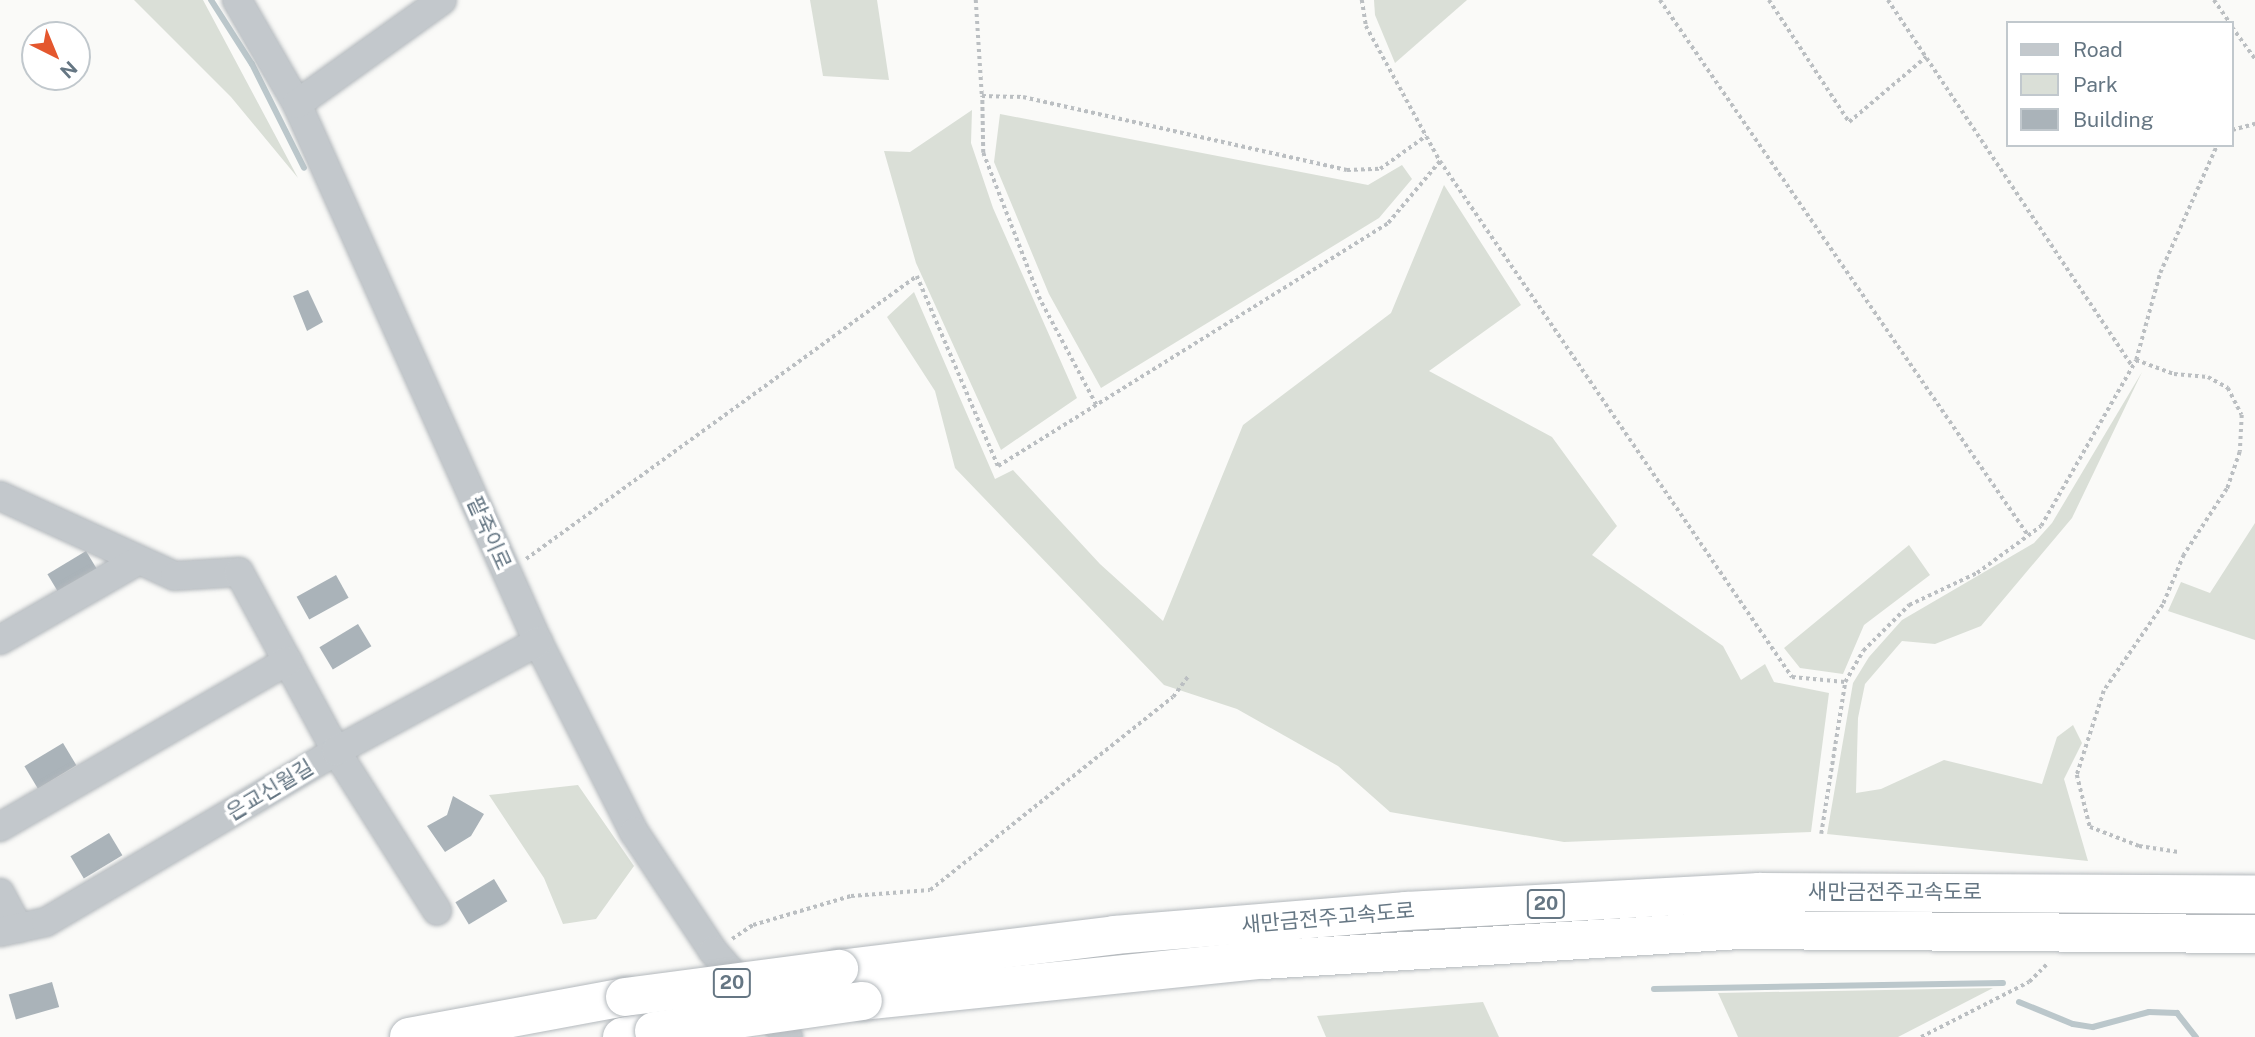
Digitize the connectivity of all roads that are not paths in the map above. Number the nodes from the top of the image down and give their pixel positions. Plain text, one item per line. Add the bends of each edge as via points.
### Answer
1 (237, 0) edge
2 (442, 0) edge
3 (297, 104) junction
4 (0, 496) edge
5 (139, 560) junction
6 (0, 640) edge
7 (538, 642) junction
8 (287, 661) junction
9 (336, 751) junction
10 (0, 827) edge
11 (0, 893) edge
12 (2255, 895) edge
13 (437, 911) dead end
14 (10, 930) edge
15 (2255, 934) edge
16 (638, 1034) edge
17 (409, 1037) edge
18 (788, 1037) edge

1 - 3 street, 팥죽이로
2 - 3 street
3 - 7 street, 팥죽이로
4 - 5 street
5 - 6 street
5 - 8 street via 175,576 239,572
7 - 9 street, 은교신월길
7 - 18 street, 팥죽이로 via 634,832 713,951
8 - 9 street
8 - 10 street
9 - 13 street
9 - 14 street, 은교신월길 via 46,922
11 - 14 street
12 - 17 highway, 새만금전주고속도로 / 20, bridge via 1759,892 1406,911 1115,935 839,969 625,997
15 - 16 highway, 새만금전주고속도로 / 20, bridge via 1740,930 1263,960 863,1001

